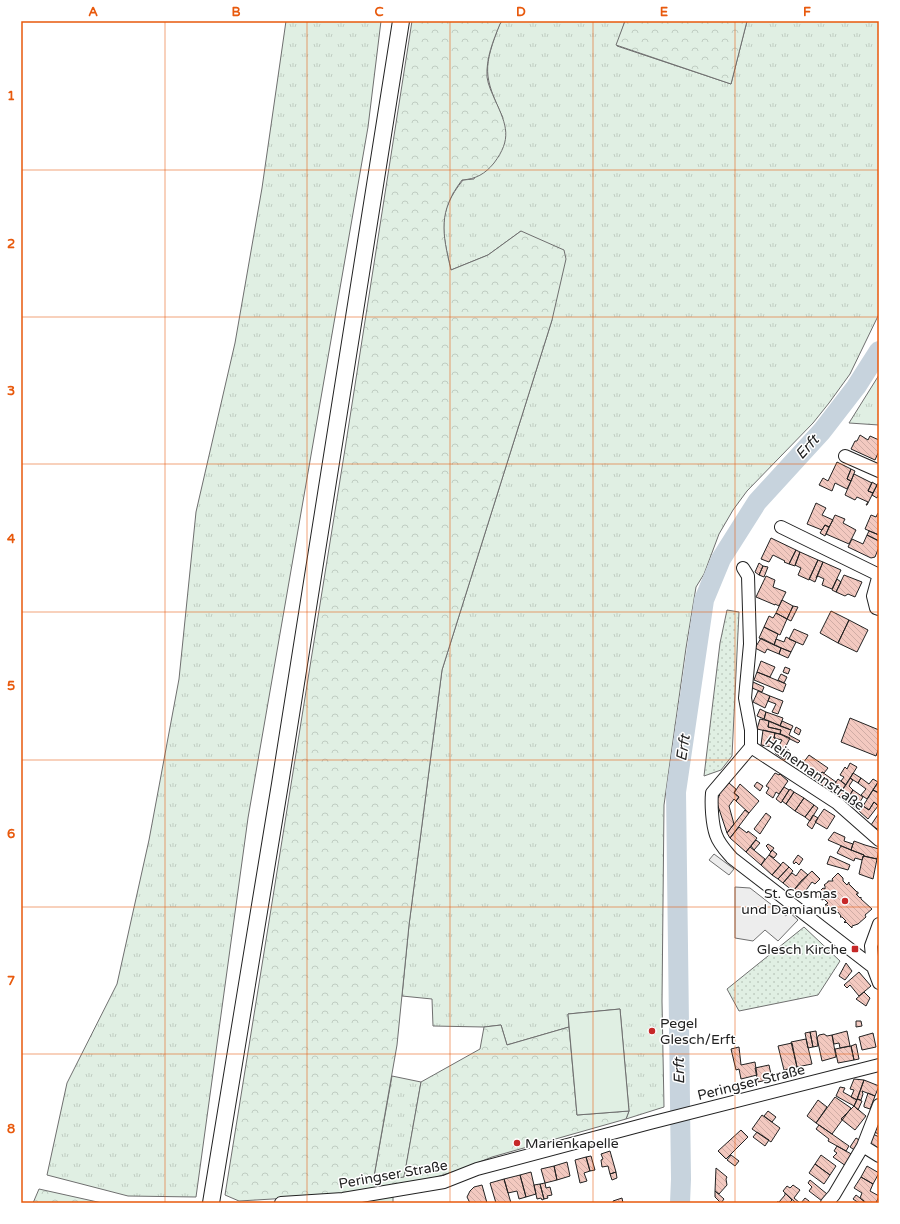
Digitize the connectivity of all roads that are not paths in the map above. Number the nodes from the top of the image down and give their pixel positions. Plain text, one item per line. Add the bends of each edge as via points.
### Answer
1 (401, 21) edge
2 (846, 456) dead end
3 (879, 472) edge
4 (781, 527) dead end
5 (743, 568) dead end
6 (879, 575) edge
7 (879, 609) edge
8 (751, 747) junction
9 (879, 840) edge
10 (879, 924) edge
11 (872, 967) junction
12 (879, 983) edge
13 (879, 1066) edge
14 (879, 1105) edge
15 (863, 1146) junction
16 (879, 1156) edge
17 (211, 1203) edge
18 (281, 1203) edge
19 (827, 1203) edge

1 - 17 main road
2 - 3 street
4 - 6 street
5 - 8 street via 748,576 750,644 745,698 751,730
6 - 7 street via 873,596 876,608
8 - 9 street, Heinemannstraße via 837,803
8 - 11 street via 712,793 715,834 732,858
10 - 11 street via 871,946
11 - 12 street
13 - 18 street, Peringser Straße via 477,1168 444,1182 343,1199
14 - 15 street
15 - 16 street
15 - 19 street

